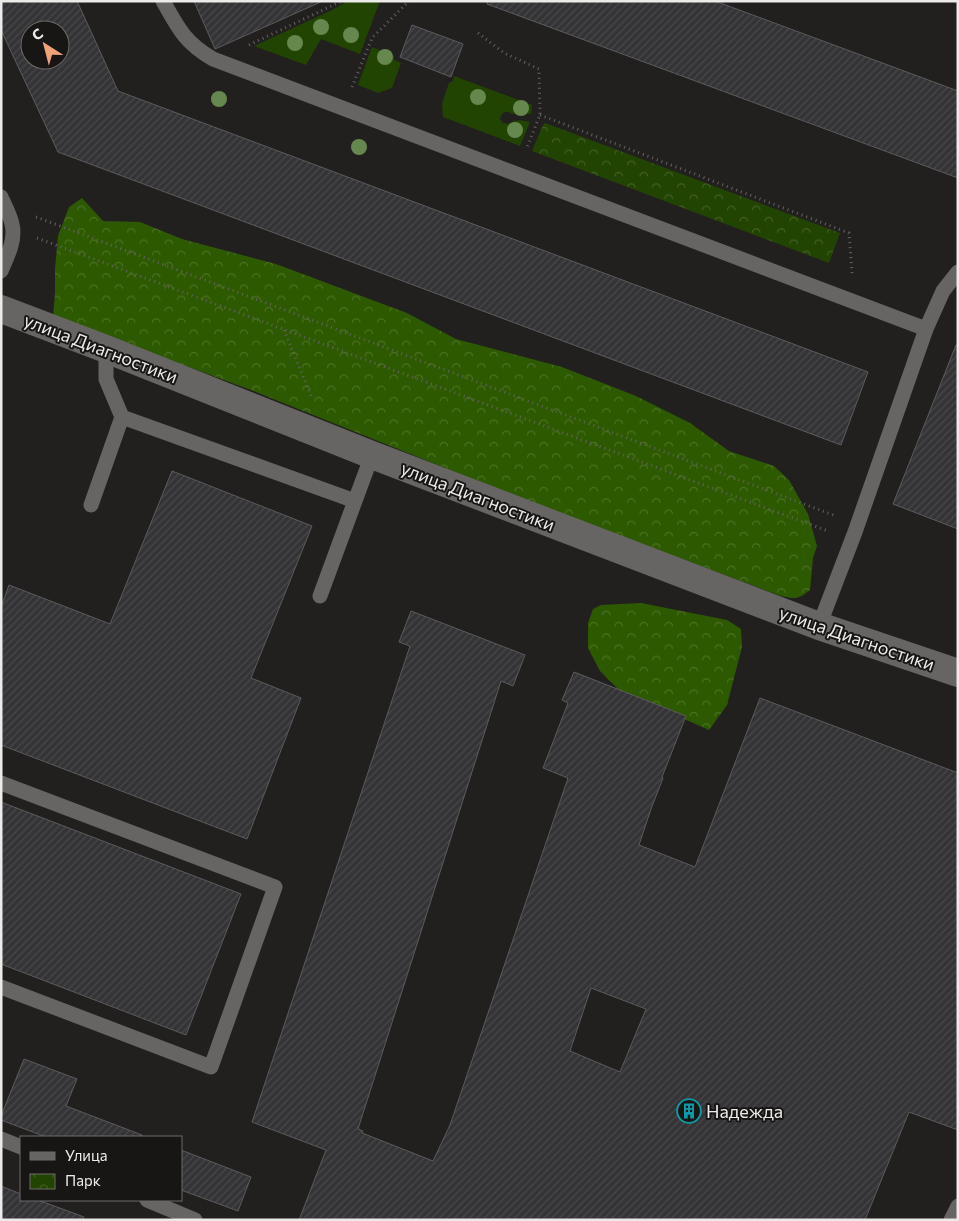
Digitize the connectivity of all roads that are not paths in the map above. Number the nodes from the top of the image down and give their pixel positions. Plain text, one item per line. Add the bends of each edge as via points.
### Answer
1 (163, 1) edge
2 (3, 201) edge
3 (1, 271) edge
4 (958, 272) edge
5 (1, 310) edge
6 (926, 329) junction
7 (106, 349) junction
8 (122, 417) junction
9 (372, 455) junction
10 (355, 501) junction
11 (91, 505) dead end
12 (320, 596) dead end
13 (819, 626) junction
14 (958, 673) edge
15 (1, 783) edge
16 (1, 987) edge
17 (1, 1139) edge
18 (20, 1147) edge
19 (149, 1201) edge
20 (958, 1206) edge
21 (195, 1220) edge
22 (952, 1220) edge

1 - 6 lane via 190,43 213,59
2 - 3 lane via 13,229 12,243
4 - 6 lane via 943,291
5 - 7 street, улица Диагностики
6 - 13 lane
7 - 8 lane via 106,379
7 - 9 street, улица Диагностики
8 - 10 lane
8 - 11 lane
9 - 10 lane
9 - 13 street, улица Диагностики
10 - 12 lane
13 - 14 street, улица Диагностики
15 - 16 lane via 275,887 211,1067
17 - 18 lane
19 - 21 lane
20 - 22 lane

